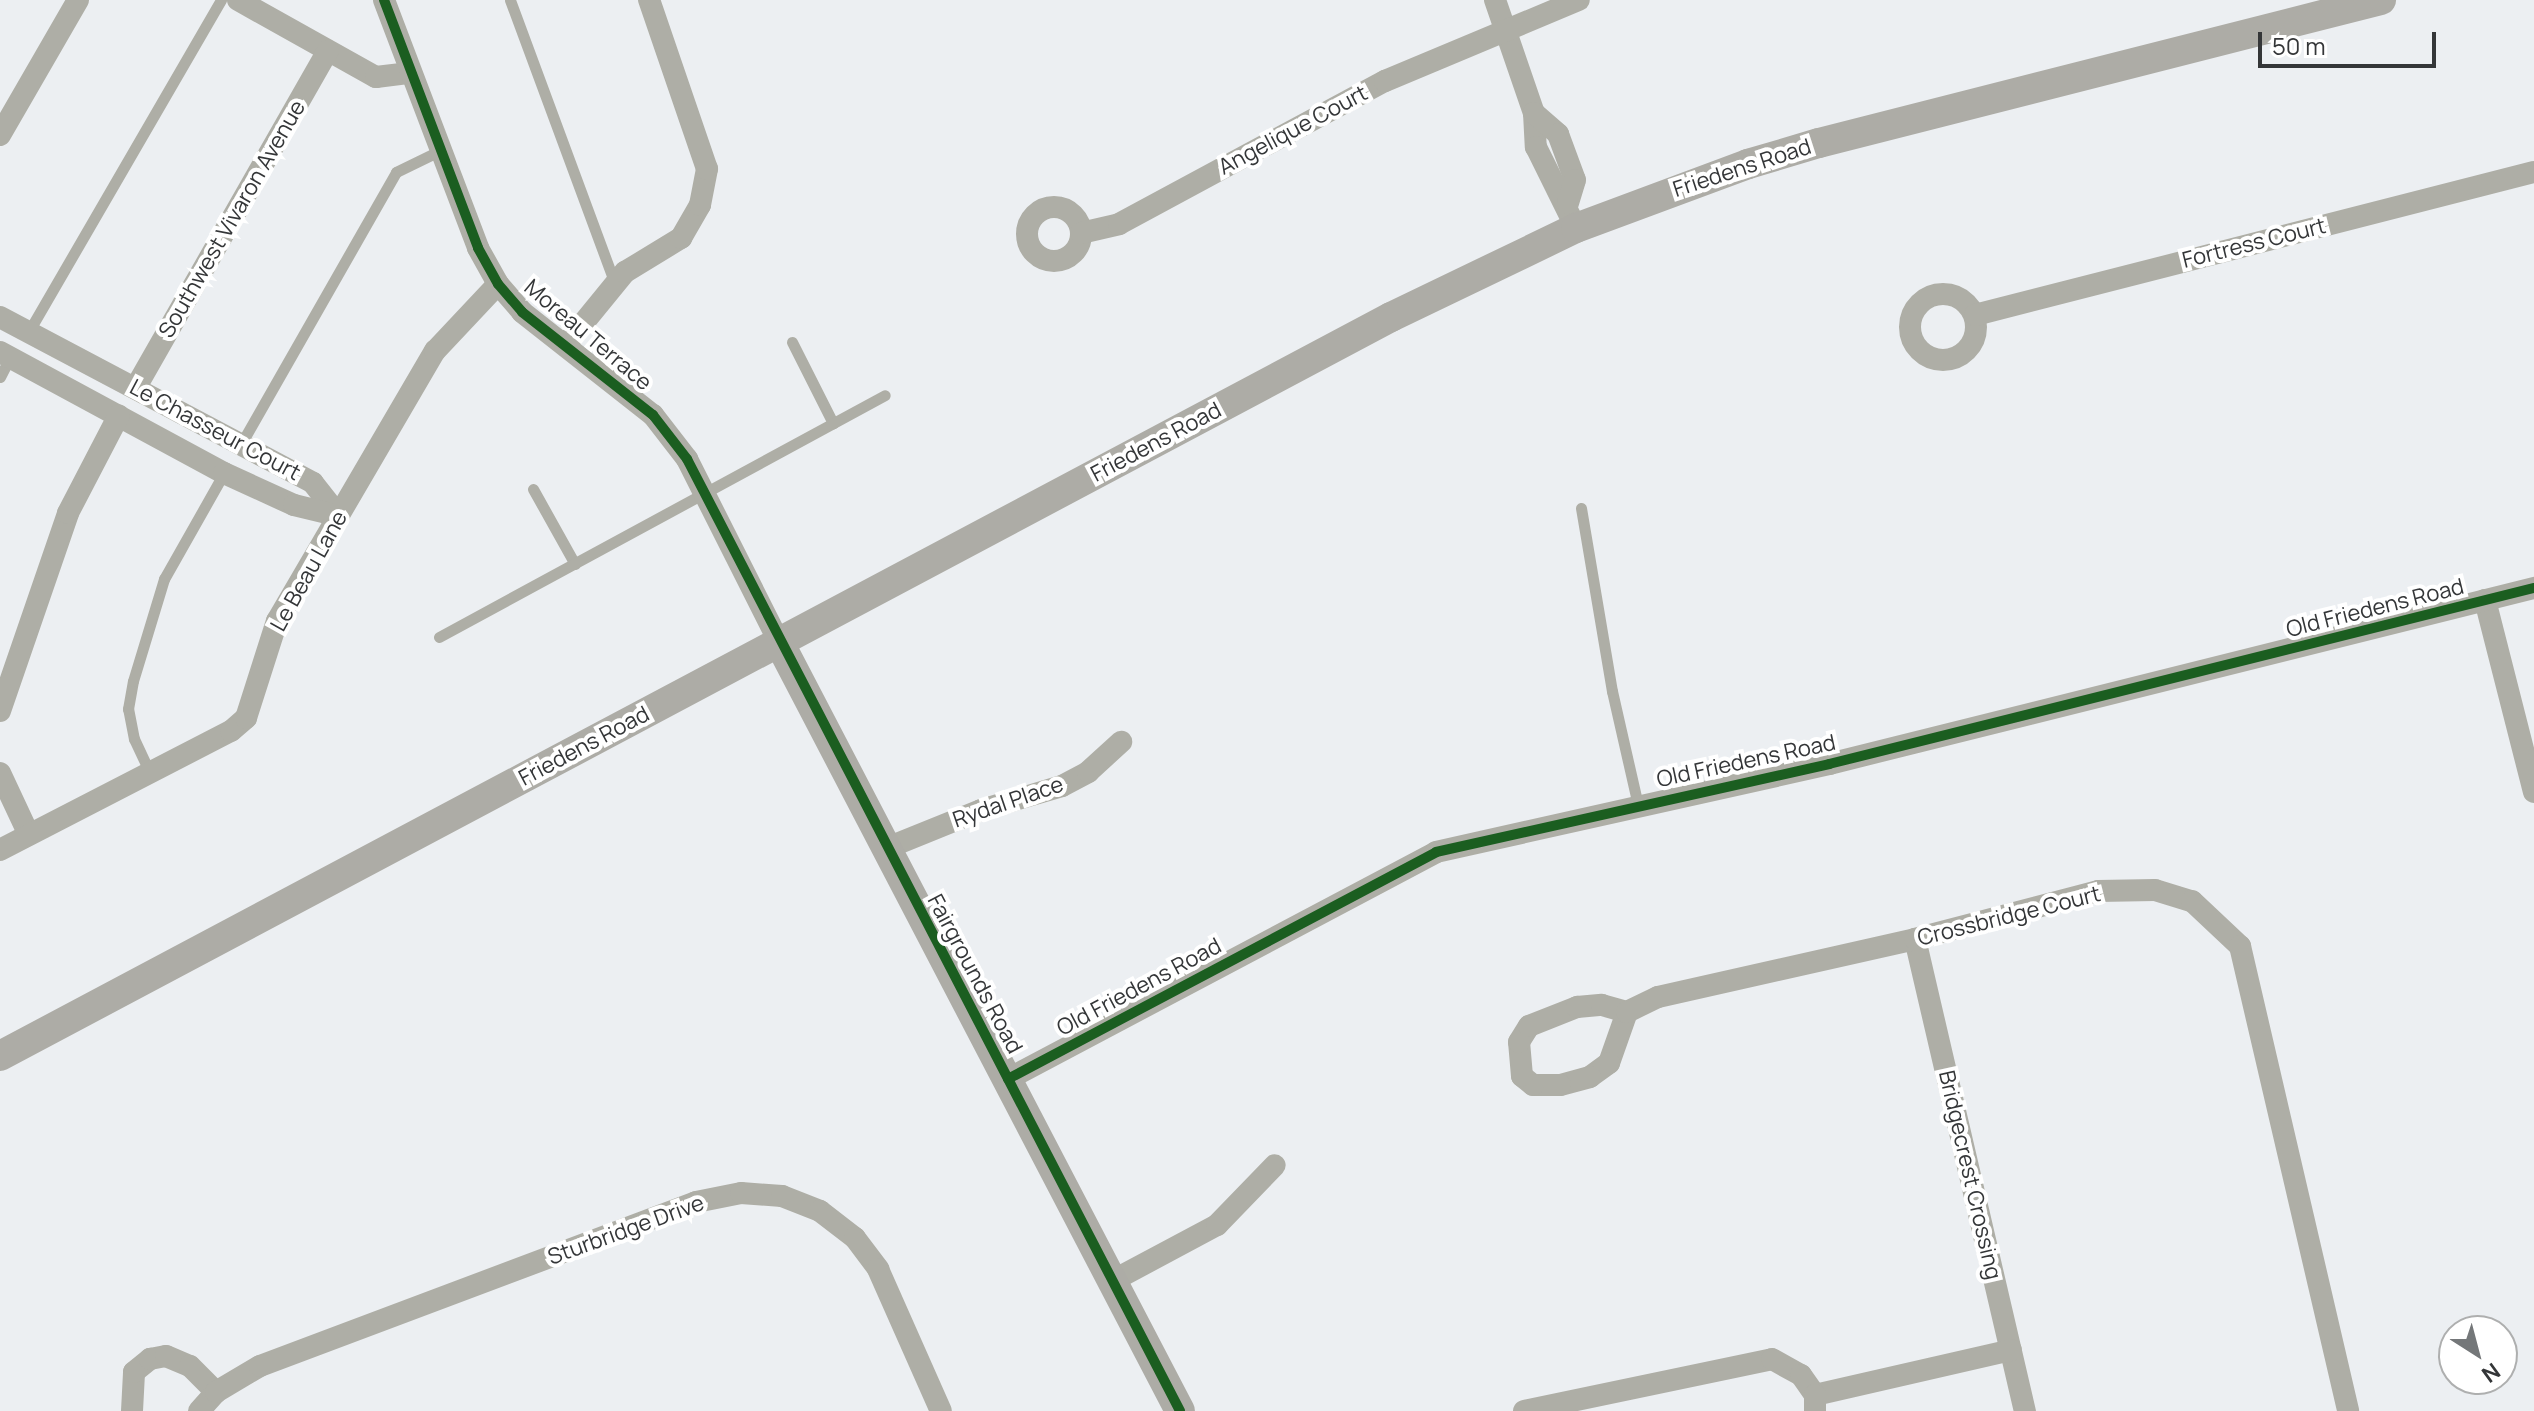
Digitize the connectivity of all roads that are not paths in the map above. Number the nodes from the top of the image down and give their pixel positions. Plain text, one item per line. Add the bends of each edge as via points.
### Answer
1 (78, 0) edge
2 (221, 0) edge
3 (238, 0) edge
4 (384, 0) edge
5 (510, 0) edge
6 (649, 0) edge
7 (1495, 0) edge
8 (1579, 0) edge
9 (2381, 0) edge
10 (1506, 28) junction
11 (328, 51) junction
12 (408, 73) junction
13 (0, 135) edge
14 (439, 151) junction
15 (2534, 172) edge
16 (1572, 216) junction
17 (1081, 233) dead end
18 (498, 284) junction
19 (615, 284) junction
20 (1975, 315) dead end
21 (0, 317) edge
22 (29, 331) junction
23 (792, 342) dead end
24 (567, 343) junction
25 (3, 362) edge
26 (136, 387) junction
27 (885, 395) dead end
28 (119, 415) junction
29 (833, 423) junction
30 (241, 444) junction
31 (224, 473) junction
32 (533, 489) dead end
33 (704, 493) junction
34 (1581, 508) dead end
35 (339, 516) junction
36 (575, 564) junction
37 (2534, 588) edge
38 (2485, 600) junction
39 (439, 637) dead end
40 (779, 642) junction
41 (0, 711) edge
42 (1121, 742) dead end
43 (0, 773) edge
44 (150, 773) junction
45 (2534, 792) edge
46 (1638, 805) junction
47 (29, 835) junction
48 (887, 848) junction
49 (0, 850) edge
50 (1915, 939) junction
51 (1627, 1012) junction
52 (0, 1056) edge
53 (1008, 1079) junction
54 (1275, 1165) dead end
55 (1114, 1280) junction
56 (2011, 1350) junction
57 (216, 1392) junction
58 (1815, 1403) edge
59 (129, 1410) edge
60 (199, 1411) edge
61 (941, 1411) edge
62 (1180, 1411) edge
63 (1524, 1411) edge
64 (2025, 1411) edge
65 (2348, 1411) edge

1 - 13 street
2 - 22 lane
3 - 11 street
4 - 12 street, Moreau Terrace
5 - 19 lane
6 - 19 street via 707,169 700,205 681,238
7 - 10 street
8 - 10 street, Angelique Court
9 - 16 main road, Friedens Road via 1805,147
10 - 16 street via 1534,113 1558,134 1575,180
10 - 17 street, Angelique Court via 1385,81 1119,224
11 - 12 street via 376,77
11 - 26 street, Southwest Vivaron Avenue
12 - 14 street, Moreau Terrace
14 - 18 street, Moreau Terrace
14 - 30 lane via 396,172
15 - 20 street, Fortress Court
16 - 40 main road, Friedens Road
18 - 24 street, Moreau Terrace via 522,312
18 - 35 street, Le Beau Lane via 435,351
19 - 24 street
21 - 22 street, Le Chasseur Court
22 - 26 street, Le Chasseur Court
23 - 29 lane
24 - 33 street, Moreau Terrace via 653,415 687,459
25 - 28 street, Le Chasseur Court
26 - 30 street, Le Chasseur Court
27 - 29 lane
28 - 31 street, Le Chasseur Court
28 - 41 street via 68,513
29 - 33 lane
30 - 35 street, Le Chasseur Court via 313,483
31 - 35 street, Le Chasseur Court via 294,505
31 - 44 lane via 164,579 133,681 128,709 134,739
32 - 36 lane
33 - 36 lane
33 - 40 street, Moreau Terrace
34 - 46 lane via 1612,691
35 - 44 street, Le Beau Lane via 277,621 246,718
36 - 39 lane
37 - 38 street, Old Friedens Road
38 - 45 street
38 - 46 street, Old Friedens Road via 1829,764
40 - 48 main road, Fairgrounds Road
40 - 52 main road, Friedens Road
42 - 48 street, Rydal Place via 1088,772 1062,786 981,810
43 - 47 street
44 - 47 street, Le Beau Lane
46 - 53 street, Old Friedens Road via 1436,852
47 - 49 street, Le Beau Lane
48 - 53 main road, Fairgrounds Road
50 - 51 street, Crossbridge Court via 1658,997
50 - 56 street, Bridgecrest Crossing
50 - 65 street, Crossbridge Court via 2098,891 2167,894 2192,901 2223,926 2240,946 2246,968
51 - 51 street via 1609,1063 1590,1077 1533,1085 1522,1076 1519,1042 1529,1026 1577,1007 1602,1005
53 - 55 main road, Fairgrounds Road
54 - 55 street via 1217,1225
55 - 62 main road, Fairgrounds Road
56 - 58 street
56 - 64 street, Bridgecrest Crossing
57 - 59 street via 190,1366 166,1356 150,1359 134,1372
57 - 60 street, Sturbridge Drive
57 - 61 street, Sturbridge Drive via 294,1353 696,1202 741,1193 782,1196 820,1211 855,1238 884,1282
58 - 63 street via 1801,1375 1772,1359

